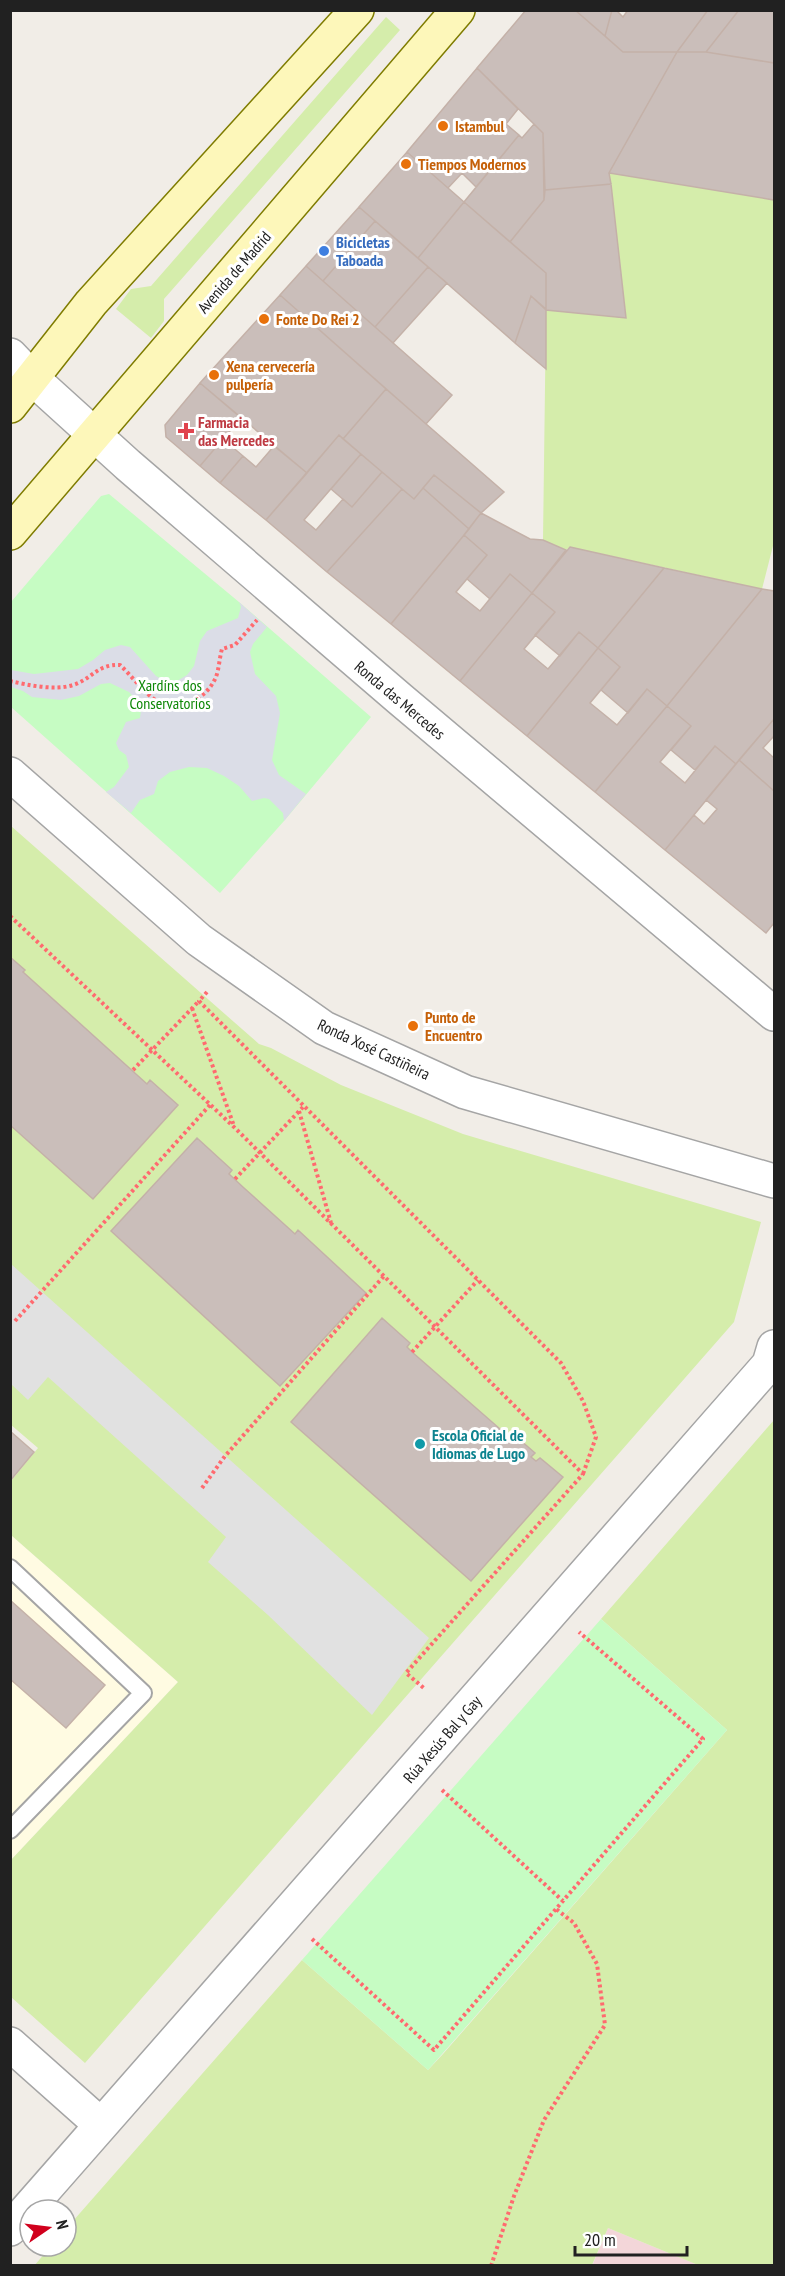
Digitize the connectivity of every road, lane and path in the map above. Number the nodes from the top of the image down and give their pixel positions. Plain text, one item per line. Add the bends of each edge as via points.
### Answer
1 (357, 10) edge
2 (458, 10) edge
3 (10, 355) edge
4 (32, 378) junction
5 (10, 406) edge
6 (95, 435) junction
7 (10, 534) edge
8 (263, 614) dead end
9 (10, 681) edge
10 (10, 774) edge
11 (10, 916) edge
12 (207, 992) dead end
13 (198, 1001) junction
14 (192, 1008) junction
15 (774, 1014) edge
16 (133, 1070) dead end
17 (210, 1105) junction
18 (304, 1106) junction
19 (299, 1111) junction
20 (235, 1128) junction
21 (235, 1179) dead end
22 (774, 1181) edge
23 (331, 1223) junction
24 (384, 1276) junction
25 (478, 1280) junction
26 (15, 1321) dead end
27 (774, 1347) edge
28 (412, 1352) dead end
29 (583, 1474) junction
30 (202, 1488) dead end
31 (10, 1568) edge
32 (578, 1632) dead end
33 (425, 1689) dead end
34 (442, 1789) dead end
35 (10, 1830) edge
36 (563, 1901) junction
37 (556, 1909) junction
38 (312, 1938) dead end
39 (10, 2044) edge
40 (101, 2126) junction
41 (10, 2229) edge
42 (491, 2265) edge

1 - 4 street via 91,303
2 - 6 street, Avenida de Madrid
3 - 4 street, Ronda das Mercedes
4 - 5 street
4 - 6 street, Ronda das Mercedes
6 - 7 street, Avenida de Madrid
6 - 15 street, Ronda das Mercedes
8 - 9 path via 235,645 222,649 215,680 204,695 191,703 173,705 157,701 120,665 107,664 72,686
10 - 22 street, Ronda Xosé Castiñeira via 199,940 324,1028 465,1092
11 - 17 path
12 - 13 path
13 - 14 path, bridge
13 - 18 path
14 - 16 path, bridge
14 - 20 path
17 - 20 path
17 - 26 path
18 - 19 path, bridge
18 - 25 path
19 - 21 path, bridge
19 - 23 path
20 - 23 path
23 - 24 path
24 - 29 path
24 - 30 path via 225,1456
25 - 28 path, bridge
25 - 29 path via 561,1363 583,1401 596,1437
27 - 40 street, Rúa Xesús Bal y Gay via 769,1364
29 - 33 path via 406,1672
31 - 35 lane via 143,1693
32 - 36 path via 703,1739
34 - 36 path
36 - 37 path
37 - 38 path via 434,2050
37 - 42 path via 574,1923 597,1964 604,2025 544,2120
39 - 40 street
40 - 41 street, Rúa Xesús Bal y Gay

